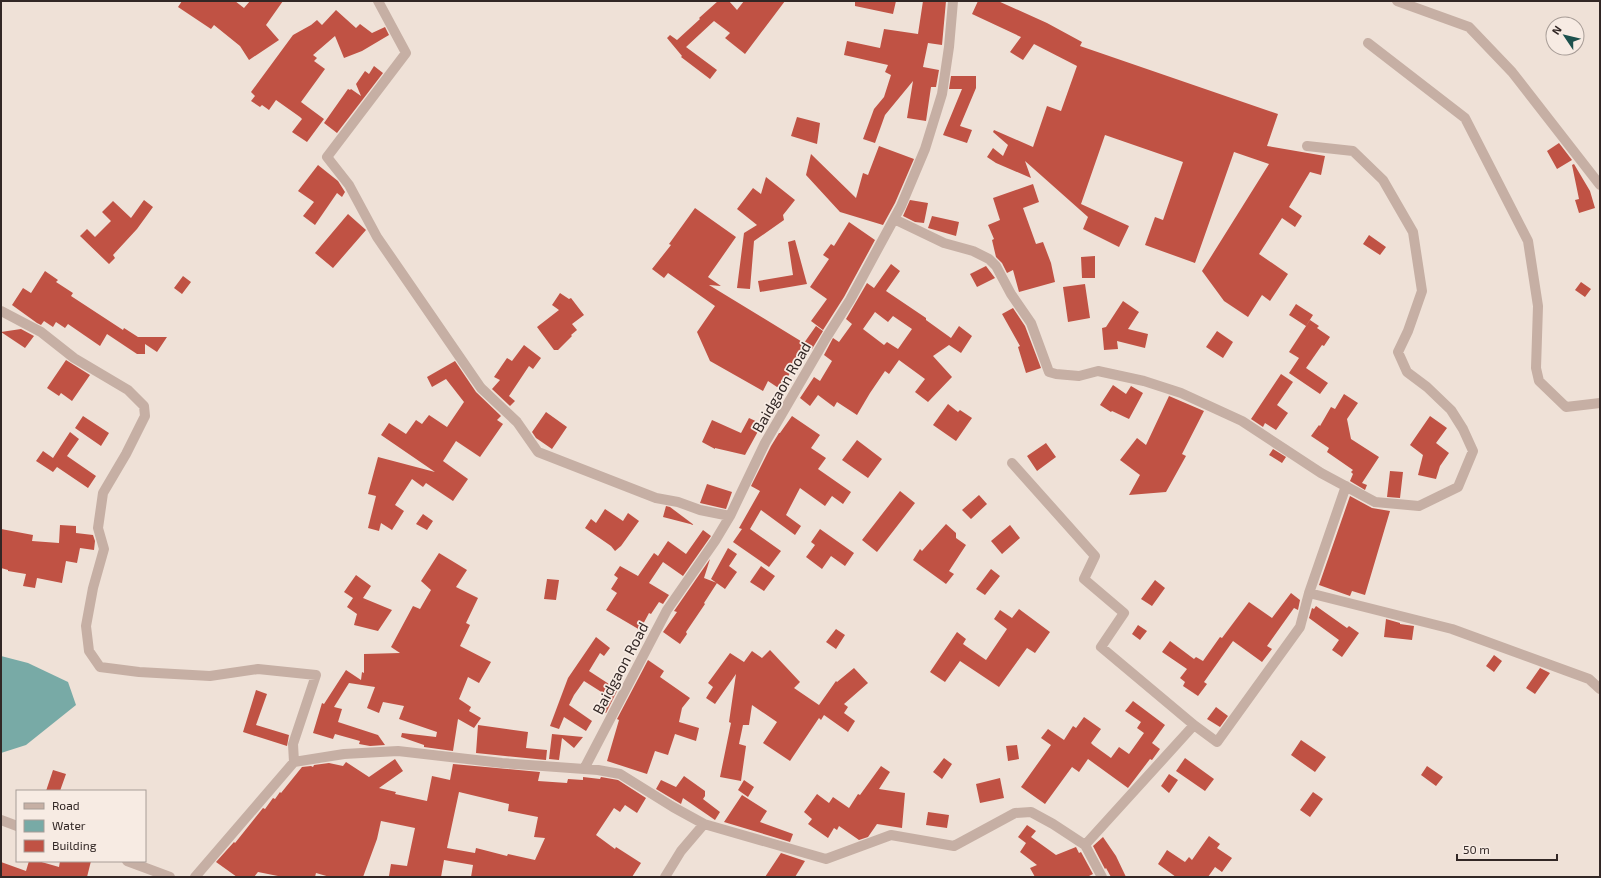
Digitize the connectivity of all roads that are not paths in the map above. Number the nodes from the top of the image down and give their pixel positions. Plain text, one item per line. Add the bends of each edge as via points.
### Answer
1 (378, 1) edge
2 (953, 1) edge
3 (1397, 2) edge
4 (1368, 43) dead end
5 (1306, 146) dead end
6 (1600, 185) edge
7 (894, 220) junction
8 (1, 311) edge
9 (1600, 403) edge
10 (1012, 463) dead end
11 (1346, 486) junction
12 (730, 516) junction
13 (1309, 593) junction
14 (1600, 689) edge
15 (1194, 725) junction
16 (294, 762) junction
17 (584, 769) junction
18 (1, 820) edge
19 (704, 824) junction
20 (16, 826) edge
21 (1085, 845) junction
22 (130, 862) edge
23 (170, 877) edge
24 (195, 877) edge
25 (665, 877) edge
26 (1102, 877) edge

1 - 12 street via 406,53 327,156 349,184 381,243 481,388 517,422 538,452 656,498
2 - 7 street, Baidgaon Road via 942,94 925,149
3 - 6 street via 1469,27 1512,72
4 - 9 street via 1465,118 1528,241 1538,306 1536,368 1540,381 1566,407
5 - 11 street via 1353,151 1383,180 1413,232 1422,291 1398,352 1407,372 1451,410 1473,451 1458,487 1419,506 1375,502
7 - 11 street via 944,243 973,251 989,259 996,266 1031,323 1049,372 1079,376 1098,371 1144,381 1180,393 1242,421 1321,473
7 - 12 street, Baidgaon Road via 765,443
8 - 16 street via 41,332 74,358 128,390 144,406 145,416 103,493 98,528 104,548 86,626 89,651 100,667 139,672 210,676 258,669 316,675 293,744
10 - 15 street via 1095,556 1084,579 1124,613 1101,647
11 - 13 street
12 - 17 street, Baidgaon Road via 667,610
13 - 14 street via 1452,629 1589,679
13 - 15 street via 1300,627 1217,742
15 - 21 street
16 - 17 street via 344,754 398,751
16 - 24 street
17 - 19 street via 620,774
18 - 20 street
19 - 21 street via 826,859 891,836 954,846 1015,813 1031,812
19 - 25 street via 681,851
21 - 26 street
22 - 23 street

